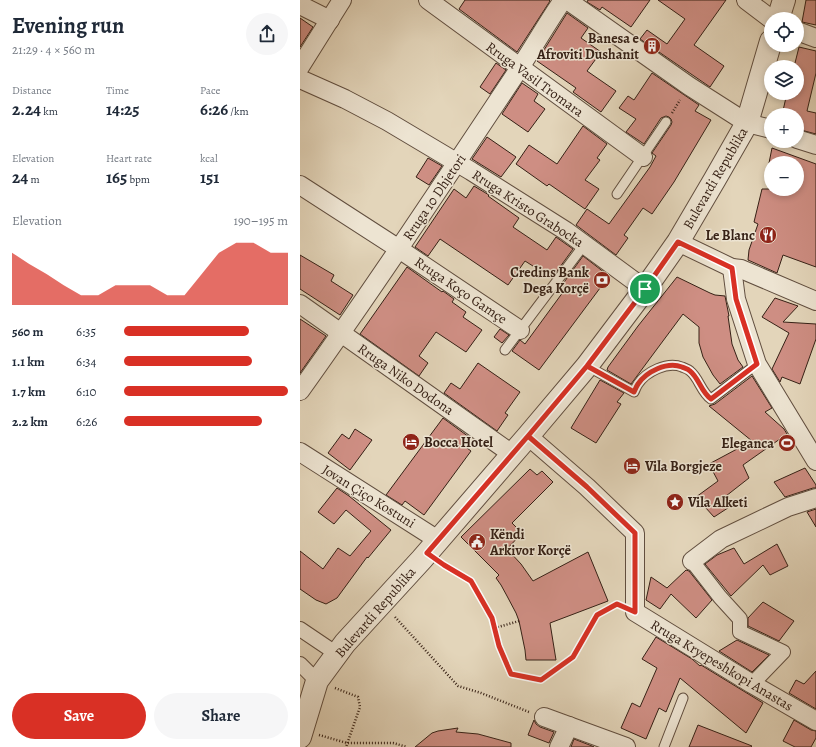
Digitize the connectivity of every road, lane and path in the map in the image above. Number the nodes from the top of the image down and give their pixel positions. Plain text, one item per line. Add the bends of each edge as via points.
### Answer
1 (342, 0) edge
2 (428, 0) edge
3 (563, 0) edge
4 (567, 0) edge
5 (746, 0) edge
6 (784, 0) edge
7 (300, 5) edge
8 (780, 12) edge
9 (764, 14) edge
10 (330, 20) junction
11 (804, 34) edge
12 (816, 38) edge
13 (768, 52) edge
14 (300, 67) edge
15 (520, 67) junction
16 (300, 78) edge
17 (684, 94) dead end
18 (666, 122) joint
19 (747, 123) junction
20 (764, 127) edge
21 (804, 141) edge
22 (816, 145) edge
23 (643, 157) junction
24 (456, 162) junction
25 (300, 185) edge
26 (617, 194) dead end
27 (678, 242) junction
28 (584, 245) junction
29 (399, 249) junction
30 (732, 268) junction
31 (645, 289) junction
32 (816, 301) edge
33 (300, 304) edge
34 (520, 330) junction
35 (341, 333) junction
36 (505, 350) dead end
37 (757, 364) junction
38 (587, 366) junction
39 (300, 390) edge
40 (528, 436) junction
41 (300, 452) edge
42 (512, 454) junction
43 (816, 461) edge
44 (816, 498) edge
45 (432, 546) junction
46 (692, 561) joint
47 (382, 603) junction
48 (635, 612) junction
49 (519, 622) dead end
50 (495, 628) junction
51 (300, 629) edge
52 (337, 654) junction
53 (300, 664) edge
54 (317, 681) junction
55 (752, 684) junction
56 (682, 698) dead end
57 (538, 715) joint
58 (816, 721) edge
59 (569, 726) junction
60 (301, 734) edge
61 (347, 743) junction
62 (346, 747) edge
63 (407, 747) edge
64 (559, 747) edge
65 (626, 747) edge
66 (664, 747) edge

1 - 10 street
2 - 15 street, Rruga Vasil Tromara
3 - 15 street, Rruga 10 Dhjetori
4 - 19 street via 689,86
5 - 9 street
6 - 8 street
7 - 10 street
10 - 14 street
11 - 12 street
13 - 19 street, Bulevardi Republika
15 - 23 street, Rruga Vasil Tromara
15 - 24 street, Rruga 10 Dhjetori
16 - 24 street, Rruga Kristo Grabocka via 387,121
17 - 18 path
18 - 23 lane
19 - 20 street
19 - 27 street, Bulevardi Republika
21 - 22 street
23 - 26 lane
24 - 28 street, Rruga Kristo Grabocka
24 - 29 street, Rruga 10 Dhjetori
25 - 29 street, Rruga Koço Gamçe
27 - 30 street
27 - 31 street, Bulevardi Republika
28 - 31 street, Rruga Kristo Grabocka
28 - 34 lane
29 - 34 street, Rruga Koço Gamçe
29 - 35 street, Rruga 10 Dhjetori
30 - 32 street
30 - 37 street via 736,299
31 - 38 street, Bulevardi Republika
33 - 35 street, Rruga Niko Dodona
34 - 36 lane
35 - 39 street, Rruga 10 Dhjetori
35 - 42 street, Rruga Niko Dodona
37 - 38 lane via 711,399 690,371 677,365 665,366 651,372 639,383 634,392
37 - 43 street
38 - 40 street, Bulevardi Republika
40 - 42 street, Bulevardi Republika
40 - 48 street, Rruga Kryepeshkopi Anastas via 635,533
41 - 45 street, Jovan Çiço Kostuni
42 - 45 street, Bulevardi Republika
44 - 46 street via 788,507 721,539
45 - 47 street, Bulevardi Republika
45 - 50 path via 444,565 471,581
46 - 55 street via 740,619 740,632 783,652
47 - 52 street, Bulevardi Republika
47 - 57 path via 458,686
48 - 50 path via 617,604 597,615 573,657 541,680 511,674 499,646
48 - 55 street, Rruga Kryepeshkopi Anastas
49 - 50 path
51 - 52 street
52 - 54 street, Bulevardi Republika
53 - 54 street
54 - 60 street, Bulevardi Republika
54 - 61 path via 358,696 360,707
55 - 58 street, Rruga Kryepeshkopi Anastas
56 - 66 lane
57 - 59 street
59 - 64 street
59 - 65 street
60 - 61 path
61 - 62 path
61 - 63 path via 393,743

